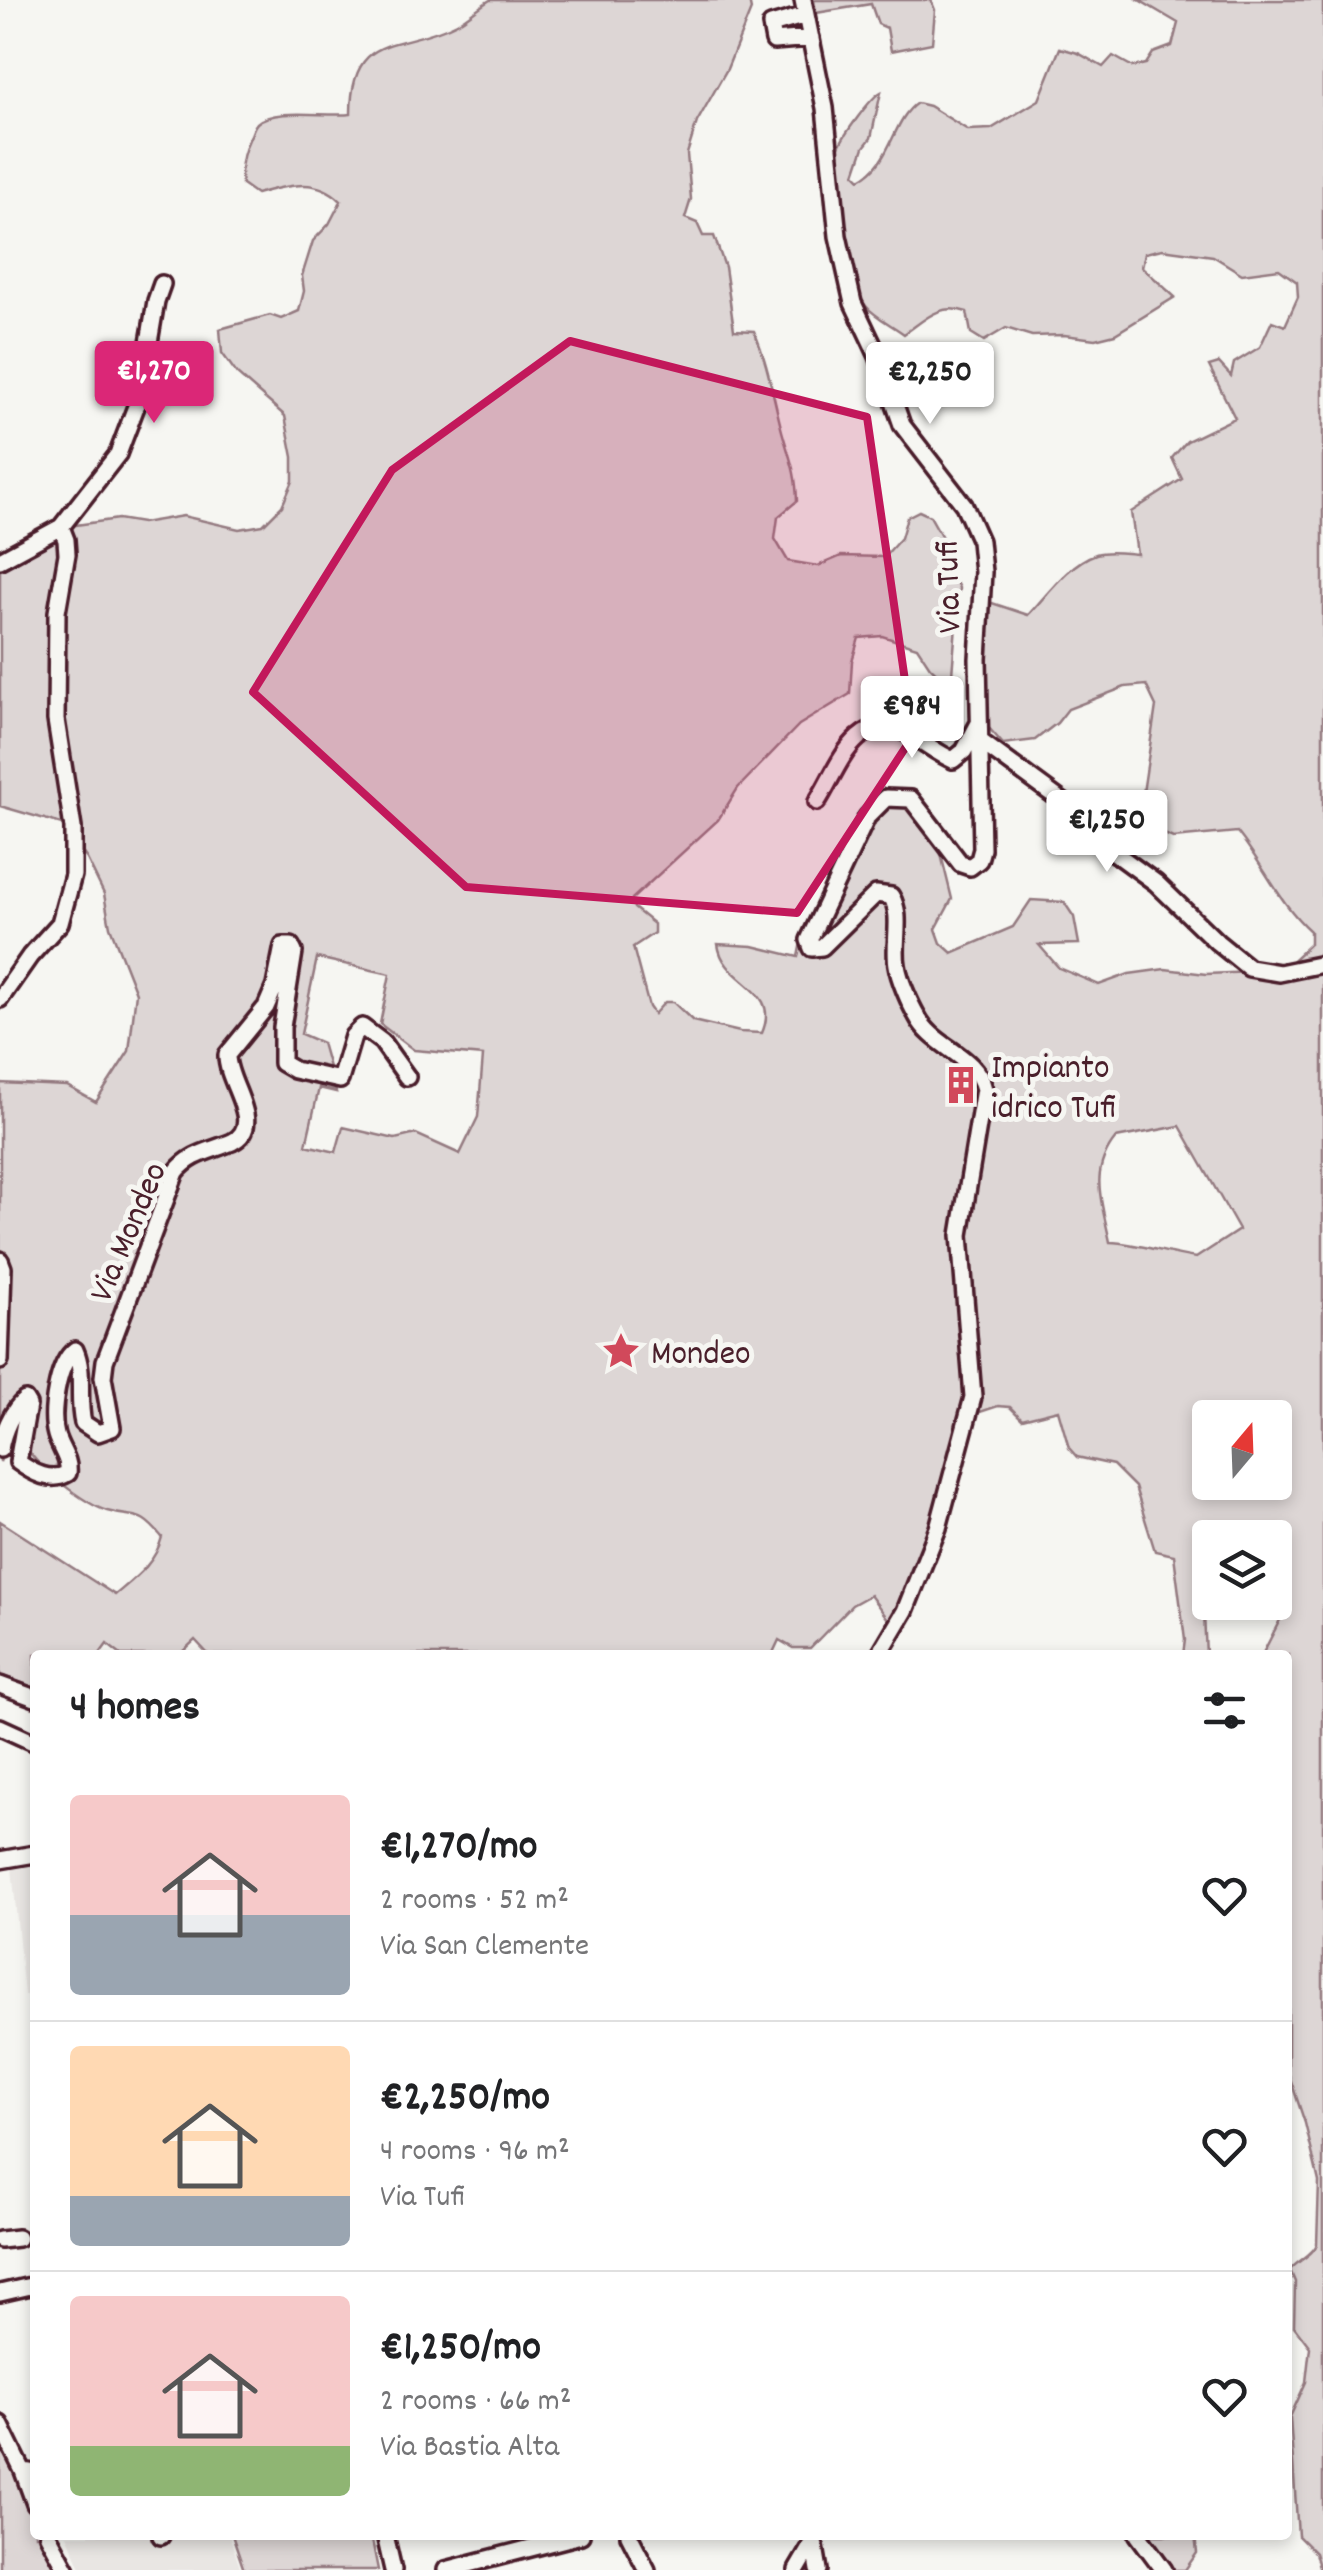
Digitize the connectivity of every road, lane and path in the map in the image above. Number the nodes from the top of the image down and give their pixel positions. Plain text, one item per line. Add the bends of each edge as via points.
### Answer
1 (804, 8) edge
2 (812, 38) junction
3 (162, 284) dead end
4 (61, 527) junction
5 (0, 560) edge
6 (980, 721) junction
7 (980, 741) junction
8 (817, 802) dead end
9 (1323, 964) edge
10 (0, 999) edge
11 (407, 1077) dead end
12 (0, 1260) edge
13 (0, 1361) edge
14 (0, 1450) edge
15 (883, 1650) edge
16 (0, 1684) edge
17 (30, 1696) edge
18 (0, 1727) edge
19 (30, 1740) edge
20 (0, 1851) edge
21 (30, 1855) edge
22 (1, 1860) edge
23 (18, 2238) dead end
24 (0, 2240) edge
25 (30, 2285) edge
26 (0, 2293) edge
27 (0, 2424) edge
28 (29, 2472) edge
29 (51, 2540) edge
30 (386, 2540) edge
31 (562, 2540) edge
32 (632, 2540) edge
33 (813, 2540) edge
34 (814, 2540) edge
35 (1142, 2540) edge
36 (67, 2570) edge
37 (392, 2570) edge
38 (446, 2570) edge
39 (648, 2570) edge
40 (797, 2570) edge
41 (819, 2570) edge
42 (1164, 2570) edge

1 - 2 street, Via Tufi
1 - 2 street via 771,25 774,41
2 - 6 street, Via Tufi via 853,303 902,426 964,506 980,541
3 - 4 street via 136,412 118,454
4 - 5 street
4 - 10 street via 66,554 57,612 56,720 73,828 73,875 60,923
6 - 7 street, Via Tufi
6 - 8 street via 953,760 903,731 874,729 847,747
7 - 9 street via 1063,802 1090,834 1156,883 1249,968 1279,972
7 - 15 street, Via Tufi via 977,864 961,864 911,799 886,798 867,818 809,940 812,948 822,948 876,894 890,896 897,965 917,1016 978,1070 984,1089 960,1234 972,1407 938,1528
11 - 14 street, Via Mondeo via 382,1042 362,1028 353,1036 340,1080 282,1063 294,952 283,946 266,1007 227,1055 246,1129 176,1172 105,1360 112,1428 93,1432 83,1422 75,1350 61,1377 54,1422 70,1464 67,1475 42,1476 17,1460 25,1400
12 - 13 street
16 - 17 street
18 - 19 street
20 - 22 street
21 - 22 street
23 - 24 street
25 - 26 street
27 - 28 street
29 - 36 street
30 - 37 street
31 - 38 street
32 - 39 street
33 - 40 street
34 - 41 street
35 - 42 street

